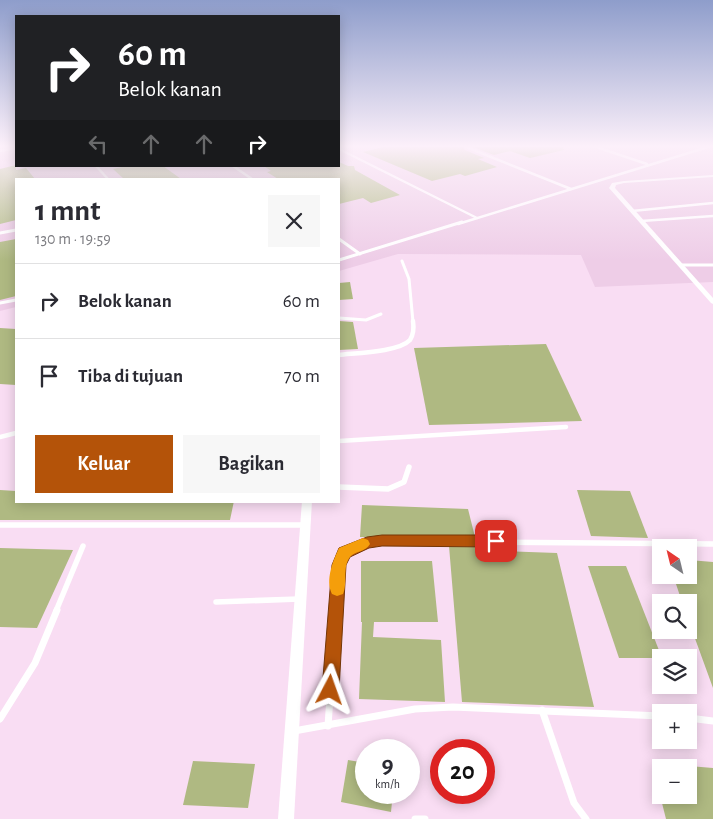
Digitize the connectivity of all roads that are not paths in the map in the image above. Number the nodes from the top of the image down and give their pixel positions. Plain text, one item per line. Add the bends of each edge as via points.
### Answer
1 (411, 185) edge
2 (562, 185) edge
3 (583, 185) edge
4 (614, 185) edge
5 (571, 189) junction
6 (713, 203) edge
7 (632, 211) junction
8 (713, 216) edge
9 (477, 218) junction
10 (641, 221) junction
11 (15, 230) edge
12 (0, 233) edge
13 (340, 240) edge
14 (360, 254) junction
15 (340, 260) edge
16 (402, 261) dead end
17 (681, 265) junction
18 (713, 265) edge
19 (15, 300) edge
20 (713, 302) edge
21 (0, 303) edge
22 (380, 314) dead end
23 (340, 318) edge
24 (340, 355) edge
25 (566, 428) dead end
26 (15, 433) edge
27 (0, 437) edge
28 (340, 441) edge
29 (409, 467) dead end
30 (340, 487) edge
31 (307, 503) edge
32 (0, 525) edge
33 (305, 525) junction
34 (83, 546) dead end
35 (712, 546) edge
36 (301, 599) junction
37 (216, 602) dead end
38 (542, 710) junction
39 (652, 716) edge
40 (0, 719) edge
41 (697, 719) edge
42 (713, 721) edge
43 (328, 726) junction
44 (290, 732) junction
45 (286, 819) edge
46 (416, 819) edge
47 (425, 819) edge
48 (586, 819) edge

1 - 9 lane
2 - 5 lane
3 - 5 lane
4 - 7 street via 612,188
5 - 9 lane
6 - 7 lane
7 - 10 street
8 - 10 lane
9 - 14 lane
10 - 17 street
11 - 12 lane
13 - 14 lane
14 - 15 lane
16 - 24 lane via 409,279 414,331 409,340 393,348
17 - 18 lane
17 - 20 street
19 - 21 lane
22 - 23 lane via 366,320
25 - 28 lane
26 - 27 lane
29 - 30 lane via 404,482 394,488
31 - 33 street
32 - 33 lane
33 - 36 street
34 - 40 lane via 35,663
35 - 43 lane via 382,540 354,547 344,553 339,565
36 - 37 lane
36 - 44 street
38 - 39 lane
38 - 43 lane via 415,709
38 - 48 lane via 574,802
41 - 42 lane
43 - 44 lane
44 - 45 street
46 - 47 lane

